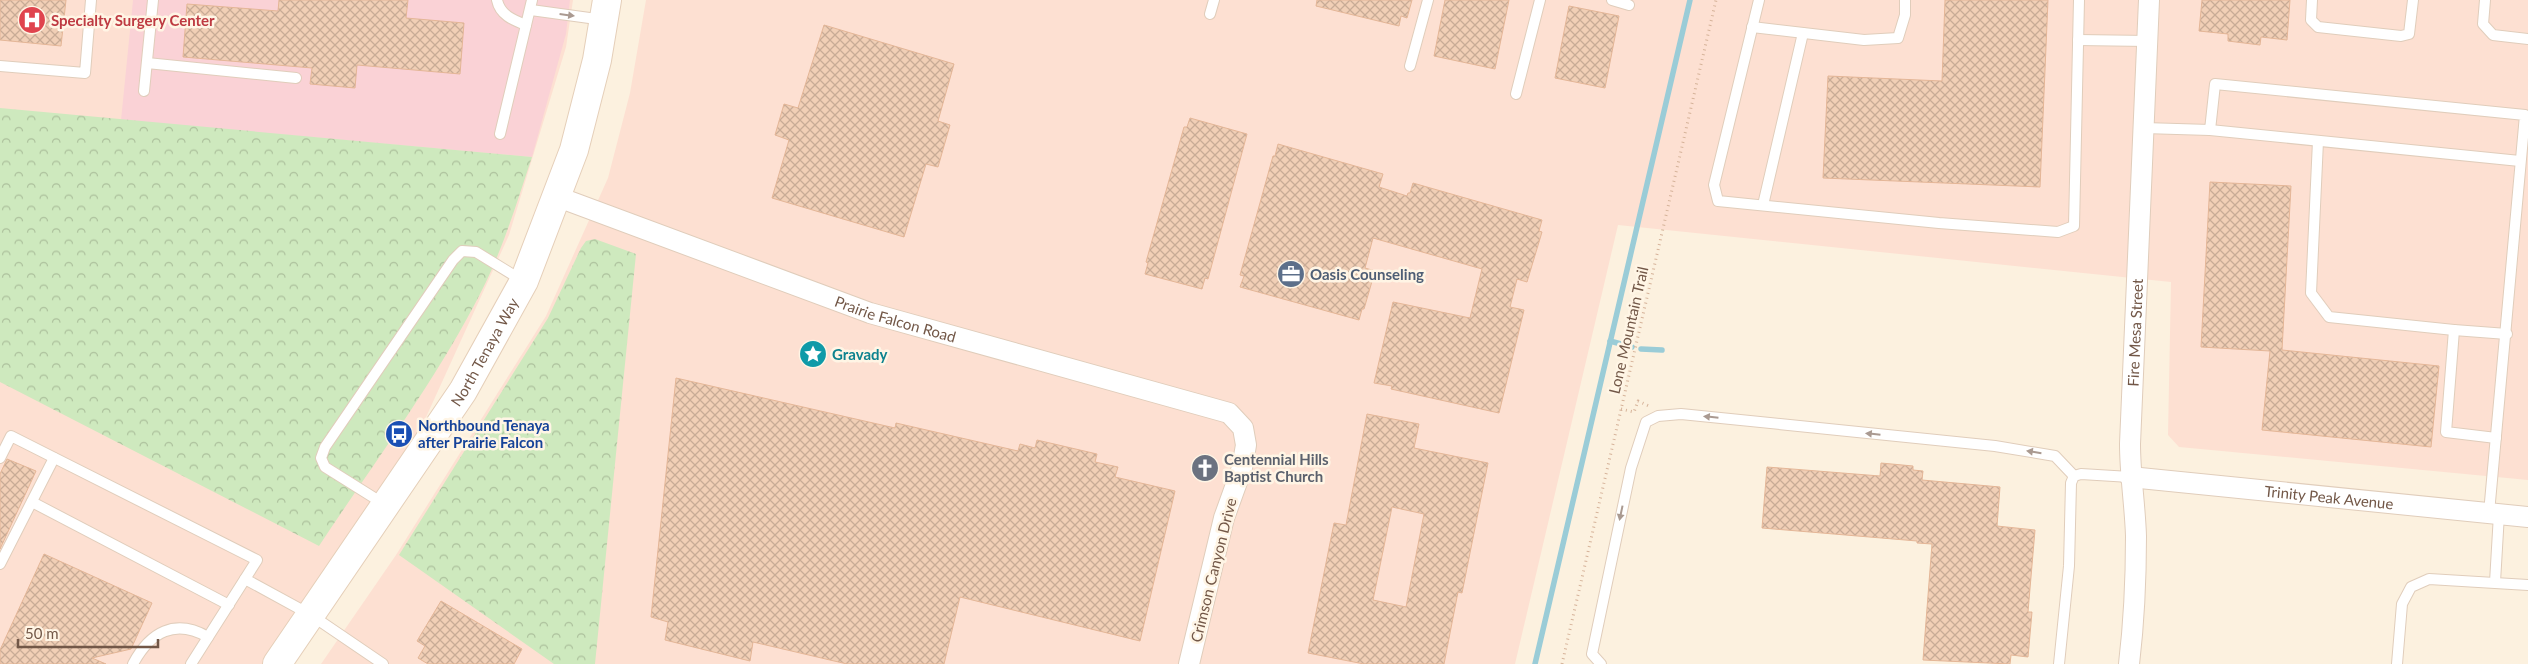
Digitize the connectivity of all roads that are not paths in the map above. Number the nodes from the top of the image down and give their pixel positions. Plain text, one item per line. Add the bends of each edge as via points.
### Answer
1 (91, 0) edge
2 (153, 0) edge
3 (497, 0) edge
4 (1214, 0) edge
5 (1428, 0) edge
6 (1540, 0) edge
7 (1612, 0) edge
8 (1759, 0) edge
9 (1905, 0) edge
10 (2079, 0) edge
11 (2149, 0) edge
12 (2312, 0) edge
13 (2413, 0) edge
14 (2485, 0) edge
15 (531, 5) edge
16 (1629, 5) dead end
17 (606, 10) edge
18 (1210, 14) dead end
19 (526, 25) junction
20 (1752, 27) junction
21 (1803, 32) junction
22 (2528, 39) edge
23 (2078, 40) junction
24 (2148, 41) junction
25 (147, 63) junction
26 (0, 66) edge
27 (1410, 66) dead end
28 (296, 78) dead end
29 (144, 91) dead end
30 (1516, 94) dead end
31 (2526, 115) edge
32 (2144, 128) junction
33 (2210, 130) junction
34 (500, 134) dead end
35 (2318, 141) junction
36 (2520, 161) junction
37 (558, 197) junction
38 (1763, 205) junction
39 (524, 282) junction
40 (2454, 330) junction
41 (2506, 334) junction
42 (1237, 420) joint
43 (2496, 438) junction
44 (0, 458) edge
45 (54, 458) junction
46 (2074, 476) junction
47 (2130, 477) junction
48 (32, 502) junction
49 (386, 505) junction
50 (2494, 514) junction
51 (2528, 517) edge
52 (0, 564) edge
53 (245, 579) junction
54 (2495, 582) junction
55 (2528, 585) edge
56 (228, 605) junction
57 (311, 615) junction
58 (208, 637) junction
59 (133, 664) edge
60 (190, 664) edge
61 (277, 664) edge
62 (383, 664) edge
63 (1189, 664) edge
64 (1601, 664) edge
65 (2059, 664) edge
66 (2129, 664) edge
67 (2397, 664) edge

1 - 26 lane via 85,73
2 - 25 lane
3 - 19 lane via 504,14
4 - 18 lane
5 - 27 lane
6 - 30 lane
7 - 16 lane
8 - 20 lane
9 - 21 lane via 1905,15 1898,38 1864,40
10 - 23 lane
11 - 24 street, Fire Mesa Street
12 - 13 lane via 2311,20 2318,27 2401,36 2409,34
14 - 22 lane via 2484,24 2493,35
15 -> 17 lane
15 - 19 lane
17 - 37 main road, North Tenaya Way via 588,100
19 - 34 lane
20 - 21 lane
20 - 38 lane via 1714,185 1718,201
21 - 38 lane
23 - 24 lane
23 - 38 lane via 2074,226 2058,232
24 - 32 street, Fire Mesa Street
25 - 28 lane
25 - 29 lane
31 - 33 lane via 2215,84
31 - 36 lane
32 - 33 lane
32 - 47 street, Fire Mesa Street
33 - 35 lane
35 - 36 lane
35 - 40 lane via 2311,293 2329,317
36 - 41 lane
37 - 39 main road, North Tenaya Way
37 - 42 street, Prairie Falcon Road via 870,313 1184,399 1228,412
39 - 49 main road, North Tenaya Way via 463,391
39 - 49 lane via 476,252 462,251 325,446 321,458 324,467
40 - 41 lane
40 - 43 lane via 2446,432
41 - 43 lane
42 - 63 street, Crimson Canyon Drive via 1246,444 1242,468 1224,518
43 - 50 lane
44 - 45 lane via 11,436
45 - 48 lane
45 - 53 lane via 257,560
46 - 47 lane
46 -> 64 lane via 2055,456 1995,446 1681,414 1652,418 1646,422 1631,468 1592,654
46 - 65 lane via 2071,483 2070,566
47 - 50 street, Trinity Peak Avenue
47 - 66 street, Fire Mesa Street via 2136,535
48 - 52 lane
48 - 56 lane
49 - 57 main road, North Tenaya Way
50 - 51 street, Trinity Peak Avenue
50 - 54 lane
53 - 56 lane
53 - 57 lane
54 - 55 lane
54 - 67 lane via 2429,579 2412,587 2402,604
56 - 58 lane
57 - 61 main road, North Tenaya Way
57 - 62 lane
58 - 59 lane via 182,627 163,632 149,641
58 - 60 lane

